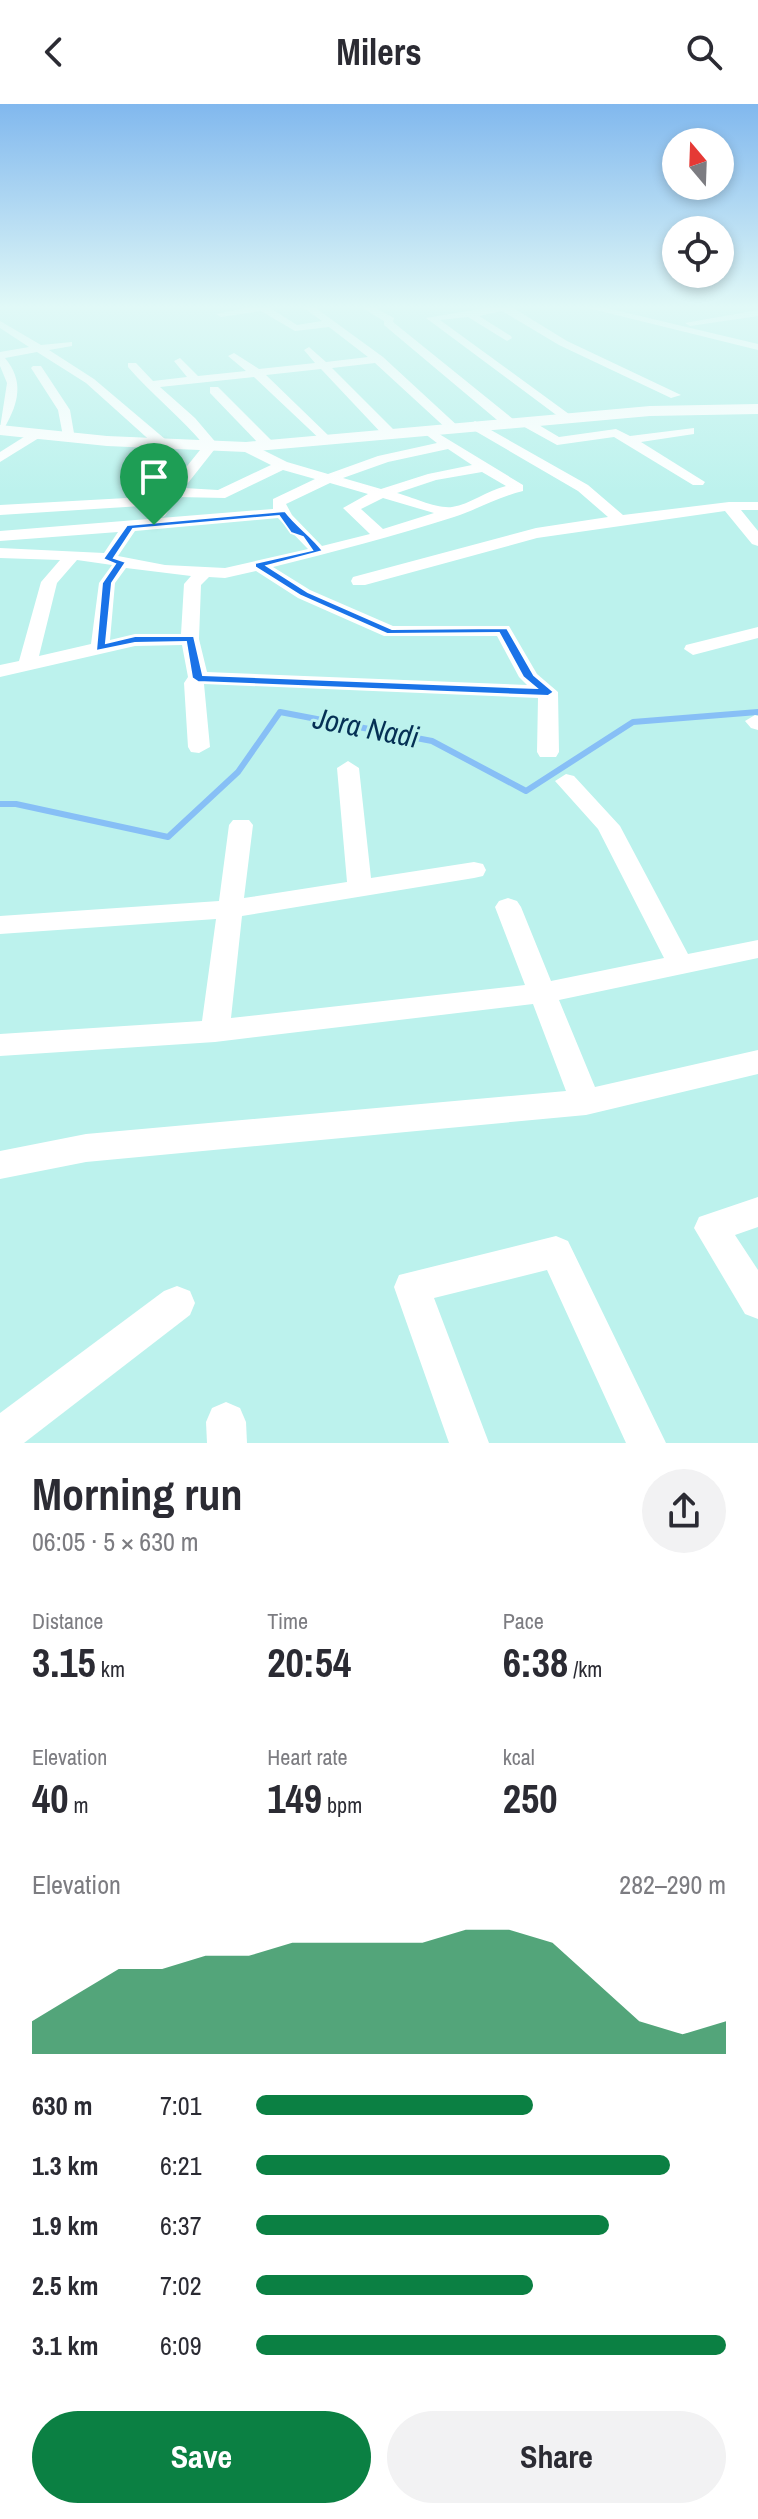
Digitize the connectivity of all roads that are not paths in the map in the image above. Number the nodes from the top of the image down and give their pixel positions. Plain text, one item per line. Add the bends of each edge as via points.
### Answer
1 (10, 368) edge
2 (37, 368) dead end
3 (71, 368) edge
4 (135, 368) edge
5 (186, 368) edge
6 (251, 368) edge
7 (296, 368) edge
8 (328, 368) edge
9 (389, 368) edge
10 (447, 368) edge
11 (500, 368) edge
12 (618, 368) edge
13 (292, 369) joint
14 (258, 374) junction
15 (195, 380) junction
16 (150, 385) junction
17 (214, 390) dead end
18 (675, 395) dead end
19 (758, 409) edge
20 (567, 417) junction
21 (516, 422) junction
22 (475, 425) junction
23 (0, 427) edge
24 (454, 428) junction
25 (426, 430) junction
26 (689, 431) dead end
27 (40, 433) junction
28 (390, 434) junction
29 (70, 436) junction
30 (325, 440) junction
31 (628, 440) junction
32 (160, 442) junction
33 (211, 445) junction
34 (268, 445) junction
35 (450, 445) junction
36 (246, 447) junction
37 (0, 458) edge
38 (282, 465) junction
39 (485, 467) junction
40 (323, 477) junction
41 (698, 482) dead end
42 (380, 492) junction
43 (171, 496) junction
44 (729, 506) junction
45 (758, 506) edge
46 (0, 510) edge
47 (282, 513) junction
48 (451, 513) junction
49 (620, 520) junction
50 (154, 525) junction
51 (130, 527) junction
52 (380, 535) junction
53 (0, 536) edge
54 (758, 541) edge
55 (318, 551) junction
56 (0, 553) edge
57 (20, 553) junction
58 (73, 555) junction
59 (115, 561) junction
60 (259, 565) junction
61 (0, 570) edge
62 (205, 572) junction
63 (359, 581) dead end
64 (758, 632) edge
65 (190, 639) junction
66 (100, 648) junction
67 (693, 649) dead end
68 (27, 666) junction
69 (0, 671) edge
70 (198, 678) junction
71 (548, 692) junction
72 (199, 747) dead end
73 (548, 752) dead end
74 (348, 768) dead end
75 (566, 781) dead end
76 (241, 825) dead end
77 (474, 870) dead end
78 (360, 888) junction
79 (508, 907) dead end
80 (230, 909) junction
81 (0, 925) edge
82 (758, 949) edge
83 (681, 965) junction
84 (543, 993) junction
85 (215, 1031) junction
86 (0, 1045) edge
87 (758, 1062) edge
88 (586, 1102) junction
89 (0, 1165) edge
90 (758, 1212) edge
91 (758, 1302) edge
92 (177, 1303) dead end
93 (0, 1437) edge
94 (469, 1443) edge
95 (646, 1443) edge

1 - 23 street via 15,387
2 - 29 street via 64,410
3 - 32 street
4 - 16 street
5 - 15 street
6 - 14 street
7 - 13 street
8 - 28 street
9 - 24 street
10 - 21 street
11 - 20 street
12 - 18 street
13 - 14 street
14 - 15 street
14 - 30 street
15 - 16 street
16 - 33 street
17 - 34 street
19 - 20 street
20 - 21 street
21 - 22 street
21 - 31 street via 557,441 613,433
22 - 24 street
22 - 49 street via 583,488
23 - 27 street
24 - 25 street
25 - 28 street
25 - 35 street
26 - 31 street
27 - 29 street
27 - 37 street
28 - 30 street
29 - 32 street
30 - 34 street
31 - 41 street
32 - 33 street
33 - 36 street
33 - 43 street
34 - 36 street
35 - 39 street
35 - 40 street
36 - 38 street
38 - 40 street
38 - 43 street via 220,495
39 - 42 street
39 - 48 street via 518,488
40 - 42 street
40 - 47 street via 278,502
42 - 48 street
42 - 52 street via 351,508
43 - 46 street
43 - 50 street
44 - 45 street
44 - 49 street
44 - 54 street
47 - 50 street
47 - 55 street
48 - 52 street
49 - 63 street via 536,533
50 - 51 street
51 - 53 street
51 - 59 street
52 - 55 street
55 - 60 street
56 - 57 street
57 - 58 street
57 - 61 street
58 - 59 street
58 - 68 street via 49,582
59 - 62 street
59 - 66 street via 107,583
60 - 62 street
60 - 71 street via 304,594 390,632 503,630 529,677
62 - 65 street via 193,584
64 - 67 street
65 - 66 street via 135,640
65 - 70 street
66 - 68 street
68 - 69 street
70 - 71 street
70 - 72 street via 194,683
71 - 73 street
74 - 78 street
75 - 83 street via 608,826
76 - 80 street
77 - 78 street
78 - 80 street
79 - 84 street
80 - 81 street
80 - 85 street
82 - 83 street
83 - 84 street
84 - 85 street
84 - 88 street
85 - 86 street
87 - 88 street
88 - 89 street via 86,1148
90 - 91 street via 711,1228
92 - 93 street
94 - 95 street via 412,1287 556,1252

